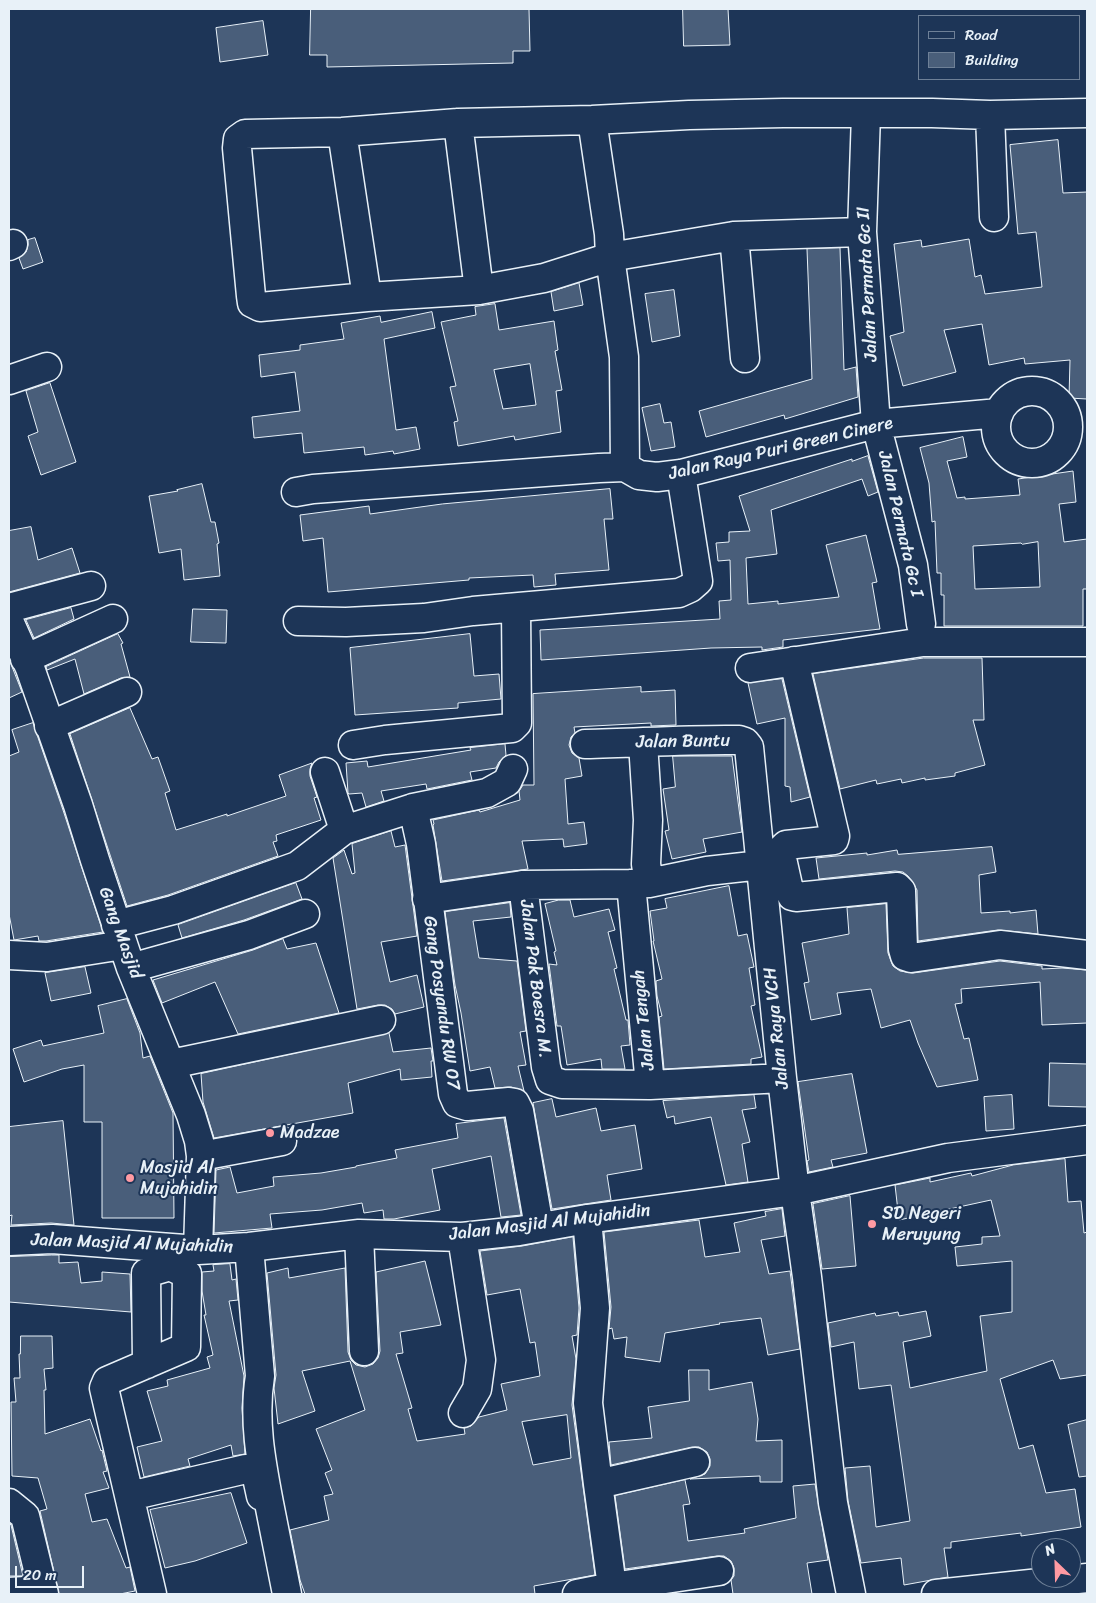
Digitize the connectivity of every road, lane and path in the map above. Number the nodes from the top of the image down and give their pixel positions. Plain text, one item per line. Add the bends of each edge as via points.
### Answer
1 (1087, 113) edge
2 (866, 114) junction
3 (990, 115) junction
4 (592, 120) junction
5 (458, 123) junction
6 (342, 132) junction
7 (994, 217) dead end
8 (862, 232) junction
9 (734, 236) junction
10 (610, 257) junction
11 (479, 290) junction
12 (367, 297) junction
13 (745, 358) dead end
14 (47, 367) dead end
15 (9, 380) edge
16 (999, 413) junction
17 (876, 424) junction
18 (1078, 429) edge
19 (625, 467) junction
20 (680, 474) junction
21 (296, 492) dead end
22 (90, 586) dead end
23 (9, 608) edge
24 (516, 608) junction
25 (113, 619) dead end
26 (9, 621) edge
27 (298, 621) dead end
28 (921, 624) dead end
29 (1087, 642) edge
30 (25, 659) junction
31 (794, 661) junction
32 (750, 668) dead end
33 (127, 692) dead end
34 (49, 726) junction
35 (643, 743) junction
36 (586, 744) dead end
37 (353, 745) dead end
38 (513, 770) dead end
39 (325, 772) dead end
40 (413, 808) junction
41 (344, 830) junction
42 (761, 865) junction
43 (640, 884) junction
44 (523, 885) junction
45 (427, 899) junction
46 (305, 914) dead end
47 (124, 946) junction
48 (9, 955) edge
49 (1087, 955) edge
50 (381, 1020) dead end
51 (171, 1064) junction
52 (782, 1078) junction
53 (650, 1085) junction
54 (1087, 1140) edge
55 (282, 1141) dead end
56 (201, 1156) junction
57 (795, 1191) junction
58 (587, 1219) junction
59 (539, 1227) junction
60 (359, 1234) junction
61 (462, 1238) junction
62 (9, 1241) edge
63 (250, 1247) junction
64 (198, 1250) junction
65 (364, 1351) dead end
66 (147, 1364) dead end
67 (463, 1413) dead end
68 (695, 1462) dead end
69 (598, 1484) junction
70 (130, 1496) junction
71 (14, 1512) edge
72 (719, 1572) dead end
73 (1087, 1578) edge
74 (613, 1590) edge
75 (9, 1592) edge
76 (44, 1592) edge
77 (152, 1594) edge
78 (279, 1594) edge
79 (287, 1594) edge
80 (577, 1594) edge
81 (851, 1594) edge
82 (936, 1594) edge

1 - 3 street
2 - 3 street
2 - 4 street via 699,114
2 - 8 street, Jalan Permata Gc II
3 - 7 street
4 - 5 street
4 - 10 street
5 - 6 street
5 - 11 street
6 - 12 street
6 - 12 street via 254,133 238,138 252,303 260,307
8 - 9 street
8 - 17 street, Jalan Permata Gc II
9 - 10 street
9 - 13 street
10 - 11 street via 544,278
10 - 19 street via 624,357
11 - 12 street
14 - 15 street
16 - 17 street, Jalan Raya Puri Green Cinere
16 - 18 street via 1019,394 1033,391 1047,394 1059,403
16 - 18 street via 998,440 1006,452 1024,462 1044,461 1056,454
17 - 20 street, Jalan Raya Puri Green Cinere
17 - 28 street, Jalan Permata Gc I via 913,565
19 - 20 street, Jalan Raya Puri Green Cinere via 639,475
19 - 21 street, Jalan Raya Puri Green Cinere
20 - 24 street via 698,581 690,588 679,593
22 - 23 street
24 - 27 street via 424,618
24 - 37 street via 516,723 512,728
25 - 30 street
26 - 30 street, Gang Masjid
29 - 31 street via 923,642
30 - 34 street, Gang Masjid
31 - 32 street
31 - 49 street via 835,836 834,840 786,845 782,849 792,896 898,887 901,890 903,949 905,956 911,958 1000,945
33 - 34 street
34 - 47 street, Gang Masjid
35 - 36 street, Jalan Buntu
35 - 42 street, Jalan Buntu via 739,740 750,747
35 - 43 street, Jalan Tengah via 648,820 646,864
38 - 40 street via 507,782 487,793
39 - 41 street
40 - 41 street
40 - 45 street, Gang Posyandu RW 07
41 - 47 street via 297,866 173,910
42 - 43 street, Jalan Pak Boesra M. via 708,870
42 - 52 street, Jalan Raya VCH
43 - 44 street, Jalan Pak Boesra M.
43 - 53 street, Jalan Tengah
44 - 45 street
44 - 53 street, Jalan Pak Boesra M. via 550,1080 562,1084
45 - 59 street, Gang Posyandu RW 07 via 453,1094 457,1103 467,1106 515,1103
46 - 47 street via 249,934
47 - 48 street via 47,957
47 - 51 street, Gang Masjid
50 - 51 street
51 - 56 street, Gang Masjid via 191,1115
52 - 53 street, Jalan Tengah
52 - 57 street, Jalan Raya VCH
54 - 57 street, Jalan Masjid Al Mujahidin via 948,1158
55 - 56 street
56 - 64 street, Gang Masjid
57 - 58 street, Jalan Masjid Al Mujahidin
57 - 81 street, Jalan Raya VCH via 833,1504
58 - 59 street, Jalan Masjid Al Mujahidin
58 - 69 street via 595,1308 588,1403
59 - 61 street, Jalan Masjid Al Mujahidin
60 - 61 street, Jalan Masjid Al Mujahidin
60 - 63 street, Jalan Masjid Al Mujahidin
60 - 65 street
61 - 67 street via 481,1360 477,1389
62 - 64 street, Jalan Masjid Al Mujahidin via 52,1239
63 - 64 street, Jalan Masjid Al Mujahidin
63 - 79 street via 260,1376 256,1419
66 - 70 street via 107,1382 104,1388
68 - 69 street
69 - 74 street
70 - 77 street
70 - 78 street via 246,1469 254,1470
71 - 76 street
72 - 74 street
73 - 82 street
74 - 80 street
75 - 76 street

